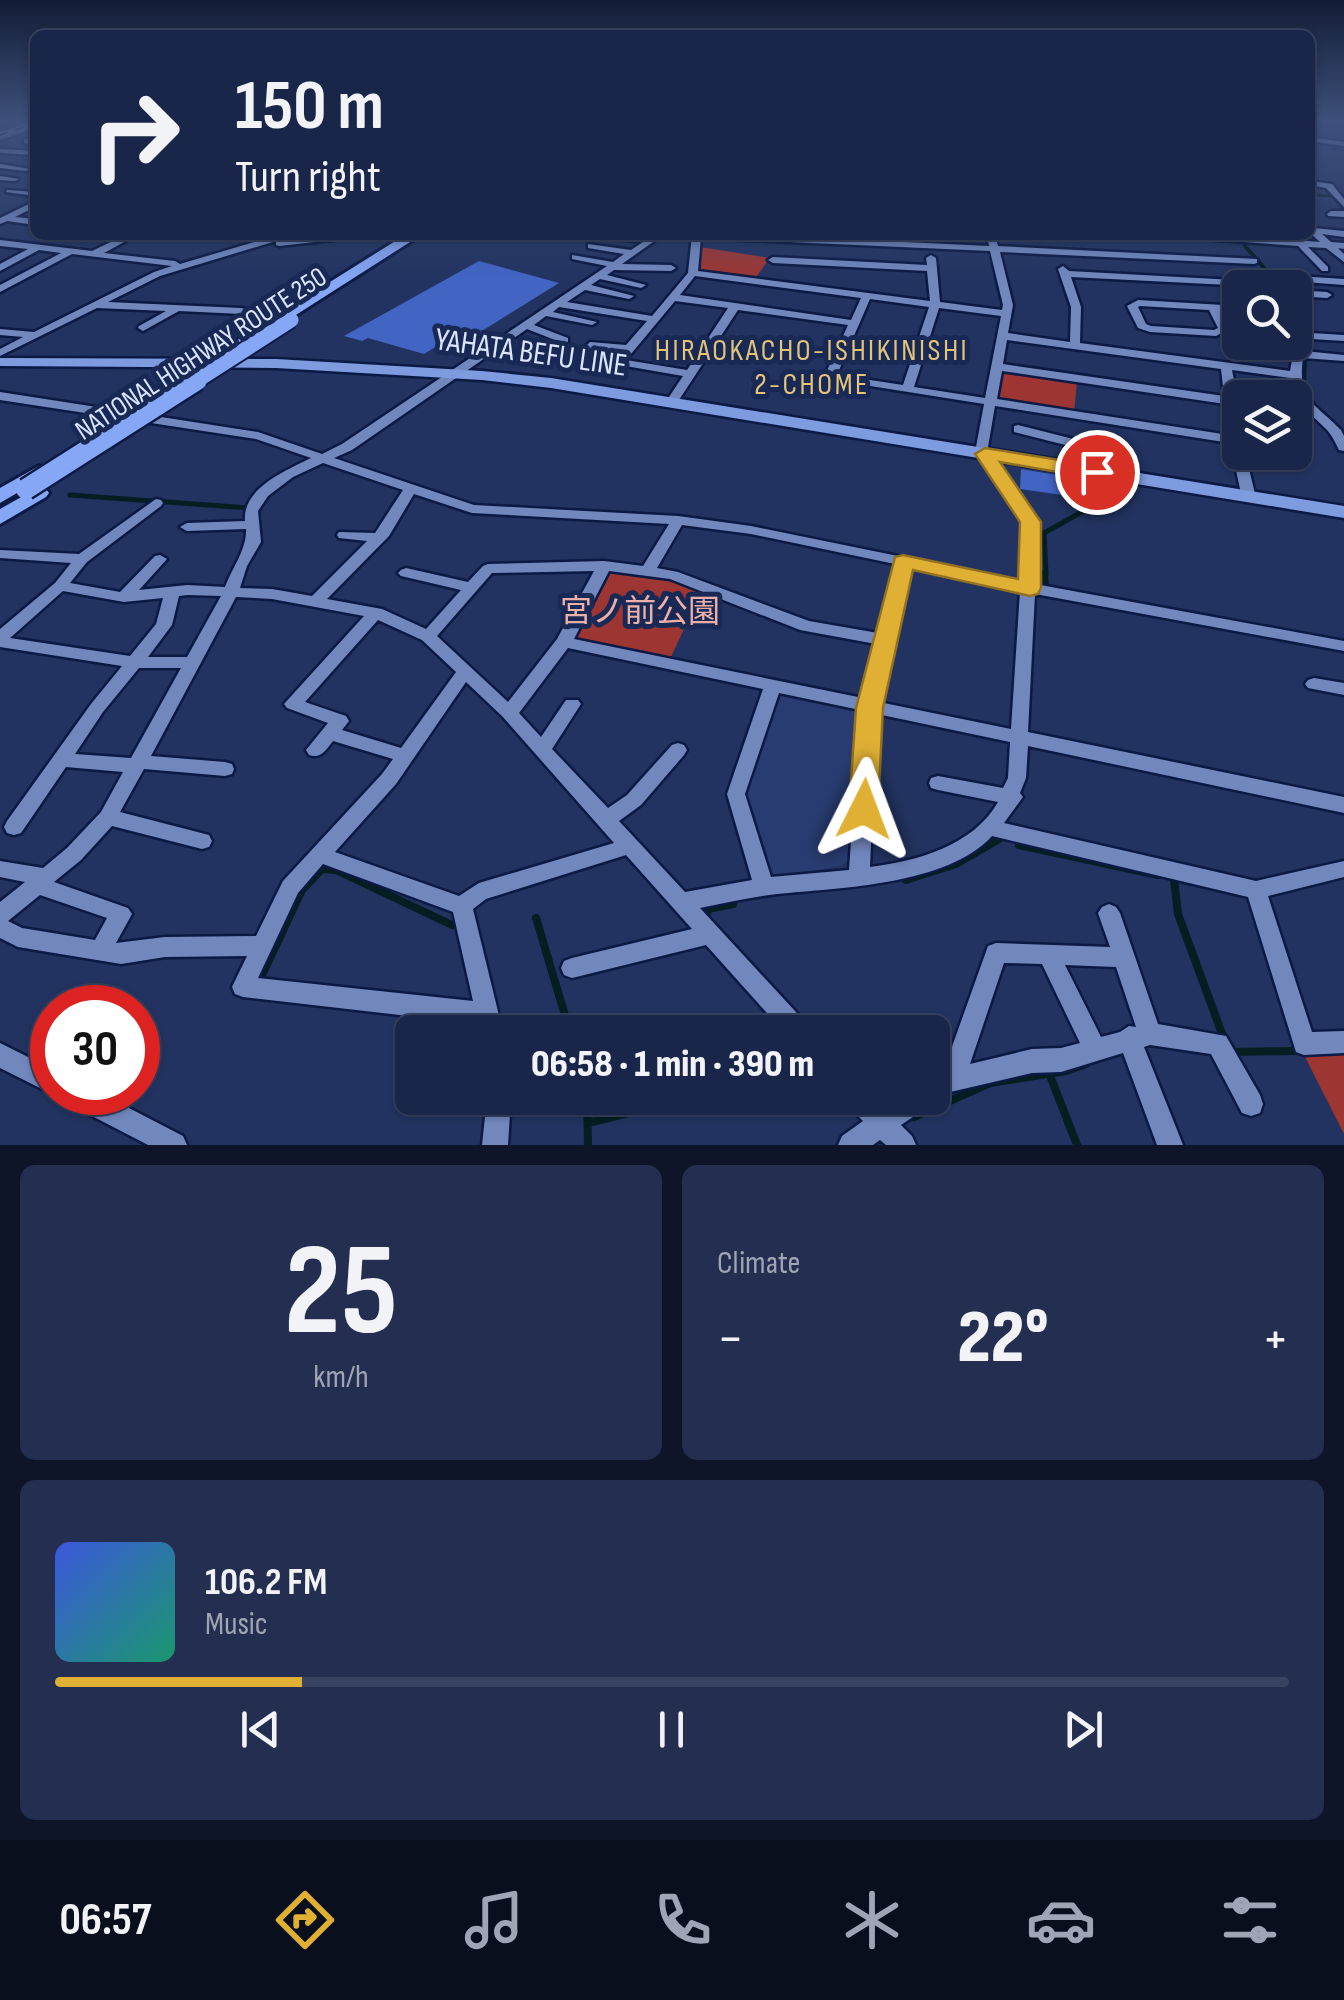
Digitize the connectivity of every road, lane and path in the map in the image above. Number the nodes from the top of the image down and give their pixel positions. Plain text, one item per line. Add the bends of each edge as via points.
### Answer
1 (0, 178) edge
2 (15, 179) dead end
3 (1315, 183) edge
4 (13, 193) dead end
5 (30, 194) edge
6 (1315, 194) edge
7 (1341, 195) edge
8 (1344, 204) edge
9 (0, 205) edge
10 (30, 207) edge
11 (30, 208) edge
12 (1331, 214) dead end
13 (1344, 214) edge
14 (2, 219) edge
15 (30, 222) edge
16 (1315, 232) edge
17 (1315, 234) edge
18 (1344, 234) edge
19 (2, 240) edge
20 (120, 240) edge
21 (271, 240) edge
22 (302, 240) edge
23 (410, 240) edge
24 (424, 240) edge
25 (653, 240) edge
26 (695, 240) edge
27 (792, 240) edge
28 (853, 240) edge
29 (1233, 240) edge
30 (1265, 240) edge
31 (993, 242) edge
32 (1300, 243) junction
33 (930, 244) junction
34 (255, 245) junction
35 (1328, 245) junction
36 (590, 246) dead end
37 (1344, 246) edge
38 (37, 248) junction
39 (70, 252) junction
40 (1056, 252) junction
41 (634, 253) junction
42 (95, 257) junction
43 (575, 257) dead end
44 (132, 259) junction
45 (1344, 259) edge
46 (773, 260) junction
47 (1254, 261) junction
48 (181, 264) junction
49 (1324, 264) dead end
50 (119, 266) dead end
51 (614, 266) junction
52 (0, 268) edge
53 (672, 268) dead end
54 (932, 268) junction
55 (1260, 270) edge
56 (692, 273) junction
57 (1065, 274) junction
58 (600, 276) junction
59 (758, 281) junction
60 (1222, 281) edge
61 (1312, 282) edge
62 (1344, 282) edge
63 (641, 284) dead end
64 (584, 286) junction
65 (0, 289) edge
66 (868, 294) junction
67 (1312, 294) edge
68 (1322, 295) dead end
69 (629, 296) dead end
70 (671, 298) junction
71 (558, 304) junction
72 (935, 304) junction
73 (93, 305) junction
74 (735, 306) junction
75 (1212, 308) junction
76 (1222, 309) edge
77 (174, 311) junction
78 (544, 313) junction
79 (1008, 314) junction
80 (653, 319) junction
81 (290, 320) junction
82 (592, 322) dead end
83 (853, 323) junction
84 (524, 325) junction
85 (1312, 327) edge
86 (143, 328) dead end
87 (1344, 329) edge
88 (0, 332) edge
89 (33, 336) junction
90 (1004, 336) junction
91 (1344, 338) edge
92 (564, 340) dead end
93 (1312, 342) edge
94 (1075, 344) junction
95 (1312, 349) edge
96 (628, 350) junction
97 (0, 353) edge
98 (580, 354) dead end
99 (1344, 358) edge
100 (1294, 360) edge
101 (0, 362) edge
102 (210, 362) junction
103 (1226, 366) junction
104 (998, 367) junction
105 (457, 371) junction
106 (690, 374) junction
107 (1293, 375) junction
108 (1228, 380) edge
109 (907, 390) junction
110 (0, 396) edge
111 (1222, 399) edge
112 (990, 402) junction
113 (671, 403) junction
114 (129, 416) junction
115 (1018, 429) dead end
116 (1222, 438) edge
117 (1343, 441) edge
118 (985, 454) junction
119 (318, 458) junction
120 (1243, 470) edge
121 (1097, 472) junction
122 (410, 490) junction
123 (33, 491) junction
124 (0, 497) edge
125 (1249, 498) junction
126 (156, 503) dead end
127 (0, 506) edge
128 (1344, 512) edge
129 (0, 518) edge
130 (678, 520) junction
131 (252, 525) junction
132 (197, 530) dead end
133 (344, 535) dead end
134 (379, 538) junction
135 (0, 554) edge
136 (82, 559) junction
137 (160, 559) dead end
138 (903, 562) junction
139 (604, 566) junction
140 (648, 570) junction
141 (406, 573) dead end
142 (60, 586) junction
143 (472, 588) junction
144 (1030, 588) junction
145 (232, 590) junction
146 (172, 592) junction
147 (124, 596) junction
148 (315, 602) junction
149 (376, 613) junction
150 (428, 636) junction
151 (0, 640) edge
152 (886, 640) junction
153 (564, 642) junction
154 (1344, 646) edge
155 (135, 662) junction
156 (194, 663) junction
157 (466, 670) junction
158 (1314, 684) dead end
159 (772, 687) junction
160 (1344, 689) edge
161 (572, 704) dead end
162 (870, 708) junction
163 (509, 713) junction
164 (330, 733) junction
165 (1020, 736) junction
166 (316, 750) dead end
167 (542, 750) junction
168 (678, 750) dead end
169 (405, 756) junction
170 (64, 760) junction
171 (139, 764) junction
172 (225, 769) dead end
173 (938, 783) dead end
174 (1012, 797) junction
175 (1344, 805) edge
176 (108, 817) junction
177 (606, 820) junction
178 (14, 826) dead end
179 (991, 828) junction
180 (202, 841) dead end
181 (630, 846) junction
182 (322, 855) junction
183 (0, 869) edge
184 (1344, 869) edge
185 (859, 876) junction
186 (41, 881) junction
187 (764, 887) junction
188 (1256, 890) junction
189 (682, 902) junction
190 (462, 906) junction
191 (1110, 914) dead end
192 (0, 915) edge
193 (0, 927) edge
194 (710, 934) junction
195 (262, 946) junction
196 (101, 950) junction
197 (1050, 956) junction
198 (1122, 958) junction
199 (572, 968) dead end
200 (436, 1015) edge
201 (489, 1015) edge
202 (784, 1015) edge
203 (1140, 1035) junction
204 (1344, 1042) edge
205 (1095, 1049) junction
206 (0, 1055) edge
207 (950, 1065) edge
208 (30, 1071) edge
209 (950, 1082) edge
210 (1250, 1104) dead end
211 (116, 1115) edge
212 (498, 1115) edge
213 (874, 1115) edge
214 (895, 1115) edge
215 (882, 1124) junction
216 (174, 1145) edge
217 (495, 1145) edge
218 (851, 1145) edge
219 (903, 1145) edge
220 (1170, 1145) edge

1 - 2 street
3 - 7 street via 1329,183
4 - 5 street
6 - 7 street
7 - 8 street
9 - 10 street
11 - 14 street
12 - 13 street
14 - 15 street
16 - 18 street
17 - 35 street
19 - 38 street
20 - 42 street
21 - 34 street
22 - 34 street
23 - 81 highway
24 - 81 highway, NATIONAL HIGHWAY ROUTE 250
25 - 41 street
26 - 56 street
27 - 46 street
28 - 33 street
29 - 47 street
30 - 32 street
31 - 33 street
31 - 40 street
31 - 79 street
32 - 35 street
32 - 49 street
33 - 54 street
34 - 48 street
35 - 37 street
35 - 45 street
36 - 41 street
38 - 39 street
38 - 52 street
39 - 42 street
39 - 65 street
40 - 47 street
40 - 57 street
41 - 51 street
42 - 44 street
43 - 51 street
44 - 48 street
44 - 50 street
46 - 54 street
46 - 59 street
47 - 55 street
48 - 73 street
51 - 53 street
51 - 58 street
54 - 72 street
56 - 59 street
56 - 70 street
57 - 60 street
57 - 94 street via 1076,307
58 - 63 street
58 - 64 street
59 - 66 street
61 - 62 street
64 - 69 street
64 - 71 street
66 - 72 street
66 - 83 street
67 - 68 street
70 - 74 street
70 - 80 street
71 - 78 street
71 - 80 street
72 - 79 street
72 - 109 street
73 - 77 street
73 - 89 street
74 - 83 street
74 - 106 street
75 - 75 street via 1224,329 1216,333 1150,329 1132,306
75 - 76 street
77 - 81 street
77 - 86 street
78 - 82 street
78 - 84 street
79 - 90 street
80 - 96 street
81 - 102 highway
81 - 123 highway, NATIONAL HIGHWAY ROUTE 250, bridge
83 - 109 street via 830,377
84 - 92 street
84 - 105 street
85 - 87 street
88 - 89 street
89 - 97 street
90 - 94 street
90 - 104 street
91 - 93 street
94 - 103 street
95 - 99 street
96 - 98 street via 594,344
96 - 106 street via 618,362
100 - 107 street
101 - 102 main road, YAHATA BEFU LINE
102 - 105 main road, YAHATA BEFU LINE
102 - 114 highway
103 - 107 street
103 - 108 street
104 - 111 street
104 - 112 street
105 - 113 main road, YAHATA BEFU LINE
105 - 119 street via 347,447
106 - 113 street
107 - 117 street via 1302,404
109 - 112 street
110 - 114 street
112 - 116 street
112 - 118 street
113 - 118 main road, YAHATA BEFU LINE
114 - 119 street via 258,436
114 - 124 highway
115 - 121 street via 1057,432 1108,452
118 - 121 main road, YAHATA BEFU LINE
118 - 144 street via 1031,522
119 - 122 street
119 - 131 street via 253,503
120 - 125 street
121 - 125 main road, YAHATA BEFU LINE
122 - 130 street via 472,509
122 - 134 street
123 - 127 highway, NATIONAL HIGHWAY ROUTE 250
123 - 129 highway, NATIONAL HIGHWAY ROUTE 250
125 - 128 main road, YAHATA BEFU LINE
126 - 136 street
130 - 138 street
130 - 140 street
131 - 132 street
131 - 145 street via 254,542
133 - 134 street
134 - 148 street
135 - 136 street
136 - 142 street
137 - 147 street
138 - 144 street
138 - 152 street
139 - 140 street
139 - 143 street via 488,569
139 - 153 street
140 - 152 street via 806,626
141 - 143 street
142 - 147 street
142 - 151 street
143 - 150 street
144 - 154 street
144 - 165 street
145 - 146 street
145 - 148 street
145 - 156 street
146 - 147 street
146 - 155 street via 164,625
148 - 149 street
149 - 150 street
149 - 164 street via 293,704 340,721
150 - 157 street
151 - 155 street
152 - 162 street
153 - 159 street
153 - 163 street
155 - 156 street
155 - 170 street
156 - 171 street
157 - 163 street
157 - 169 street
158 - 160 street
159 - 162 street
159 - 187 street via 736,794
161 - 167 street
162 - 165 street
162 - 185 street
163 - 167 street
164 - 166 street
164 - 169 street
165 - 174 street
165 - 175 street
167 - 177 street
168 - 177 street via 634,800
169 - 182 street
170 - 171 street
170 - 178 street
171 - 172 street
171 - 176 street
173 - 174 street
174 - 179 street
176 - 180 street via 184,827
176 - 186 street
177 - 181 street
179 - 185 street via 918,867
179 - 188 street
181 - 189 street
181 - 190 street via 479,892
182 - 190 street
182 - 195 street via 290,887
183 - 186 street
184 - 188 street
185 - 187 street
186 - 192 street
186 - 196 street via 122,914
187 - 189 street
188 - 204 street via 1304,1044
189 - 194 street
190 - 201 street
191 - 198 street
193 - 196 street via 18,937
194 - 199 street
194 - 202 street
195 - 196 street
195 - 200 street via 243,987
197 - 198 street
197 - 205 street
197 - 207 street via 996,953
198 - 203 street
203 - 205 street
203 - 210 street via 1218,1044
203 - 220 street
205 - 209 street
206 - 208 street
211 - 216 street
212 - 217 street
213 - 215 street
214 - 215 street
215 - 218 street
215 - 219 street

